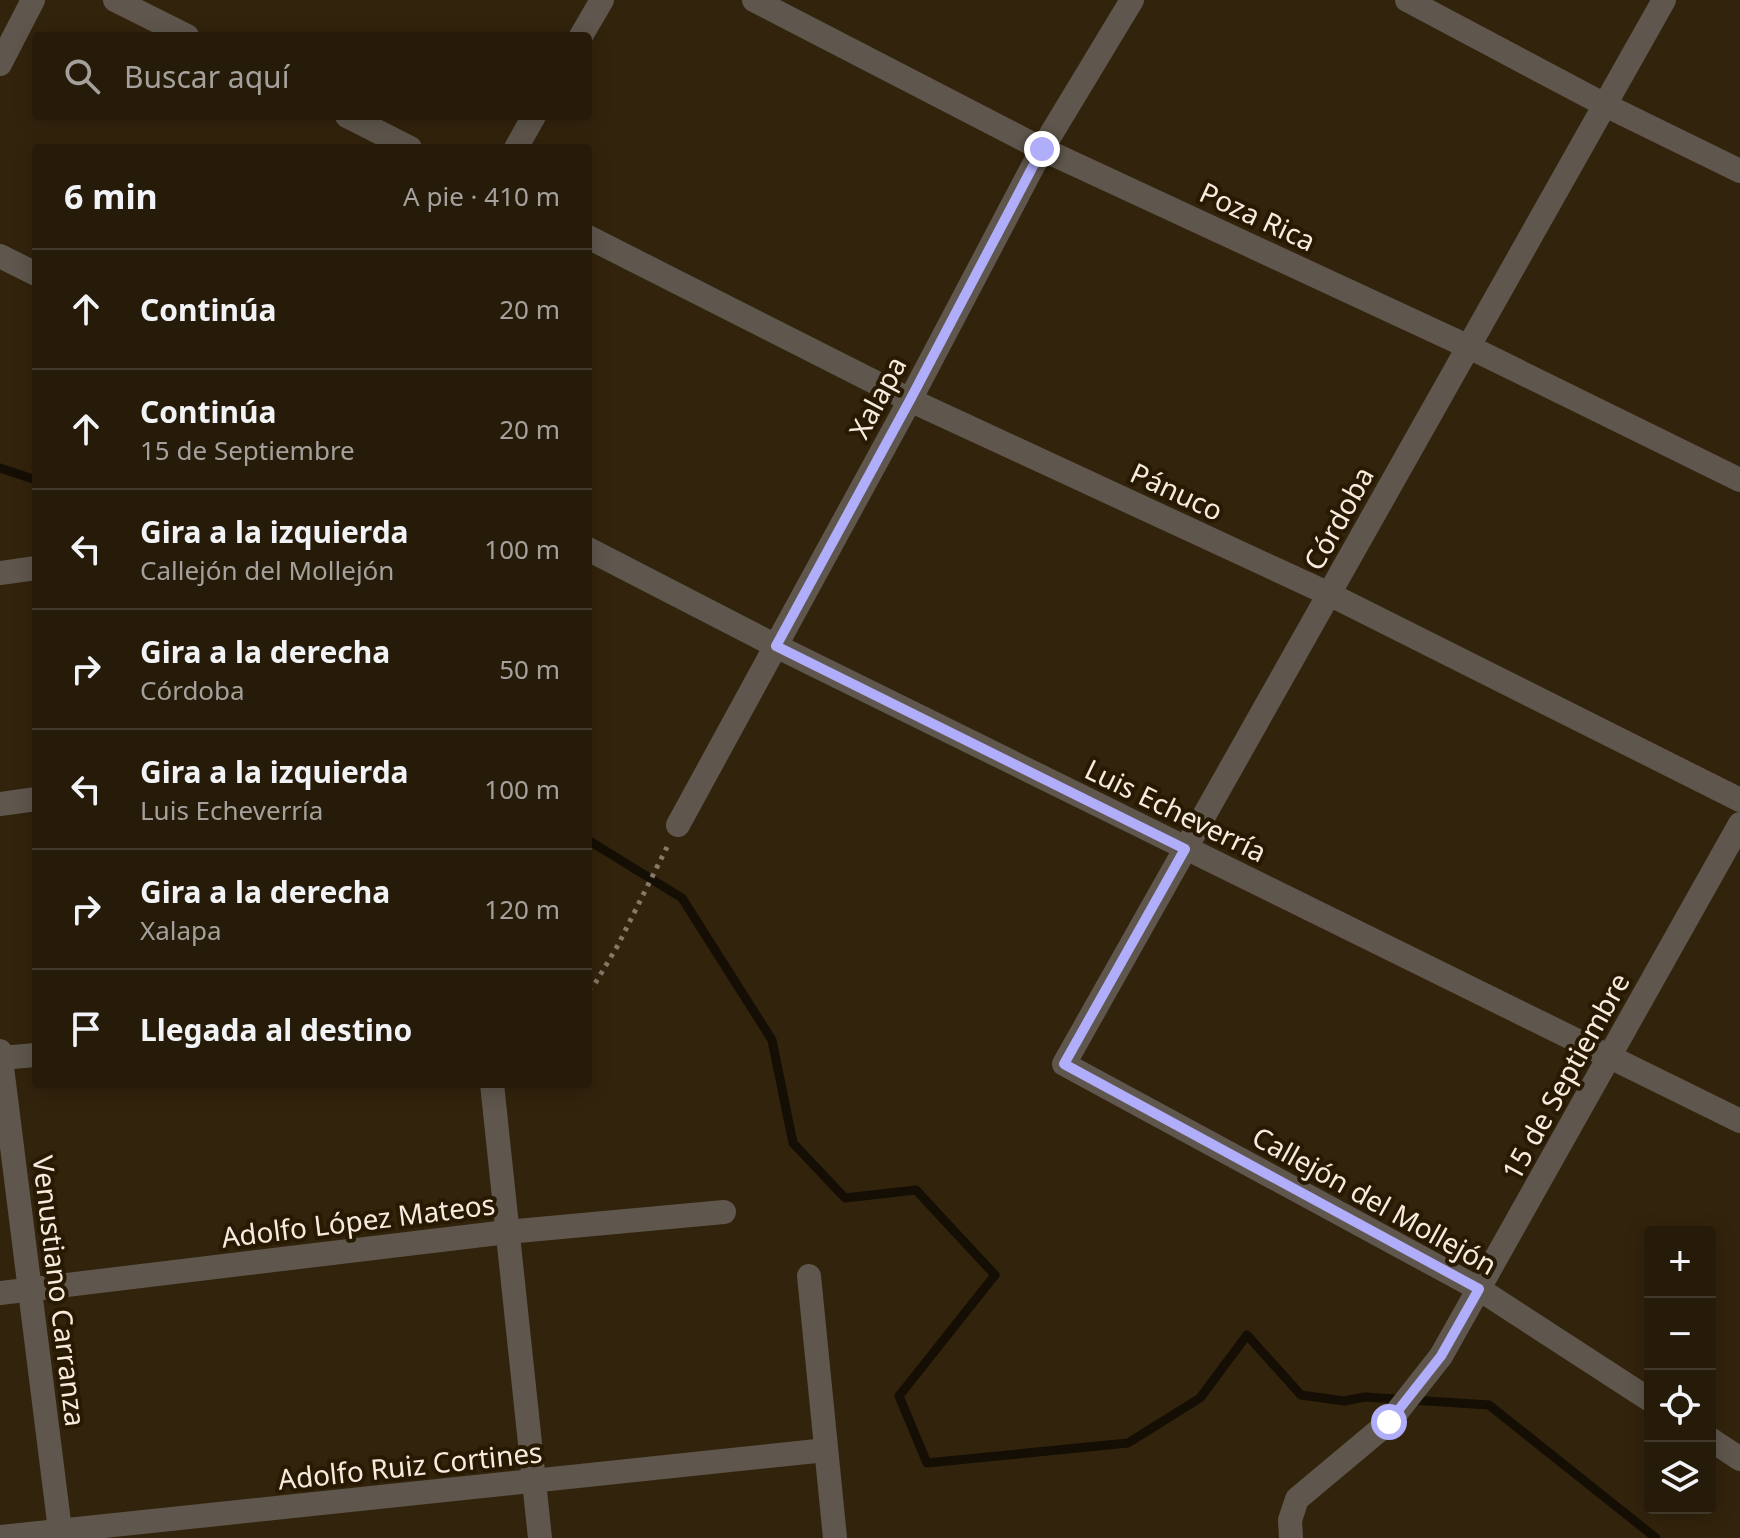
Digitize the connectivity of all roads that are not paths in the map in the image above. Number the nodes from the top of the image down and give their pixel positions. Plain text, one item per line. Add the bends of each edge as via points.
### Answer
1 (33, 0) edge
2 (115, 0) edge
3 (602, 0) edge
4 (754, 0) edge
5 (1132, 0) edge
6 (1407, 0) edge
7 (1664, 0) edge
8 (179, 32) edge
9 (583, 32) edge
10 (0, 64) edge
11 (1605, 105) junction
12 (355, 120) edge
13 (532, 120) edge
14 (402, 144) edge
15 (518, 144) edge
16 (1042, 149) junction
17 (1740, 171) edge
18 (592, 239) edge
19 (0, 256) edge
20 (32, 272) edge
21 (1469, 347) junction
22 (910, 400) junction
23 (1740, 480) edge
24 (592, 551) edge
25 (32, 569) edge
26 (0, 573) edge
27 (1329, 594) junction
28 (776, 646) junction
29 (32, 800) edge
30 (1740, 800) edge
31 (0, 804) edge
32 (1740, 824) edge
33 (676, 829) road end
34 (1185, 849) junction
35 (0, 1051) edge
36 (32, 1055) edge
37 (1610, 1055) junction
38 (0, 1058) edge
39 (1064, 1064) joint
40 (492, 1088) edge
41 (1740, 1121) edge
42 (724, 1212) dead end
43 (507, 1232) junction
44 (809, 1276) dead end
45 (30, 1289) junction
46 (1479, 1289) junction
47 (0, 1293) edge
48 (1644, 1396) edge
49 (1714, 1442) edge
50 (826, 1450) junction
51 (1740, 1459) edge
52 (534, 1482) junction
53 (60, 1535) edge
54 (0, 1537) edge
55 (540, 1538) edge
56 (835, 1538) edge
57 (1291, 1538) edge

1 - 10 street
2 - 8 street
3 - 9 street
4 - 16 street, Poza Rica
5 - 16 street, Xalapa
6 - 11 street
7 - 11 street, Córdoba
11 - 17 street
11 - 21 street, Córdoba
12 - 14 street
13 - 15 street
16 - 21 street, Poza Rica
16 - 22 street, Xalapa
18 - 22 street, Pánuco
19 - 20 street
21 - 23 street, Poza Rica
21 - 27 street, Córdoba
22 - 27 street, Pánuco
22 - 28 street, Xalapa
24 - 28 street, Luis Echeverría
25 - 26 street
27 - 30 street, Pánuco
27 - 34 street, Córdoba
28 - 33 street, Xalapa
28 - 34 street, Luis Echeverría
29 - 31 street
32 - 37 street, 15 de Septiembre
34 - 37 street, Luis Echeverría
34 - 39 street, Córdoba
35 - 38 street, Venustiano Carranza
36 - 38 street
37 - 41 street, Luis Echeverría
37 - 46 street, 15 de Septiembre
38 - 45 street, Venustiano Carranza
39 - 46 street, Callejón del Mollejón
40 - 43 street
42 - 43 street, Adolfo López Mateos
43 - 45 street, Adolfo López Mateos
43 - 52 street
44 - 50 street
45 - 47 street, Adolfo López Mateos
45 - 53 street, Venustiano Carranza
46 - 48 street, Callejón del Mollejón
46 - 57 street, 15 de Septiembre via 1441,1356 1389,1422 1297,1499
49 - 51 street
50 - 52 street, Adolfo Ruiz Cortines
50 - 56 street
52 - 53 street, Adolfo Ruiz Cortines
52 - 55 street
53 - 54 street, Adolfo Ruiz Cortines

